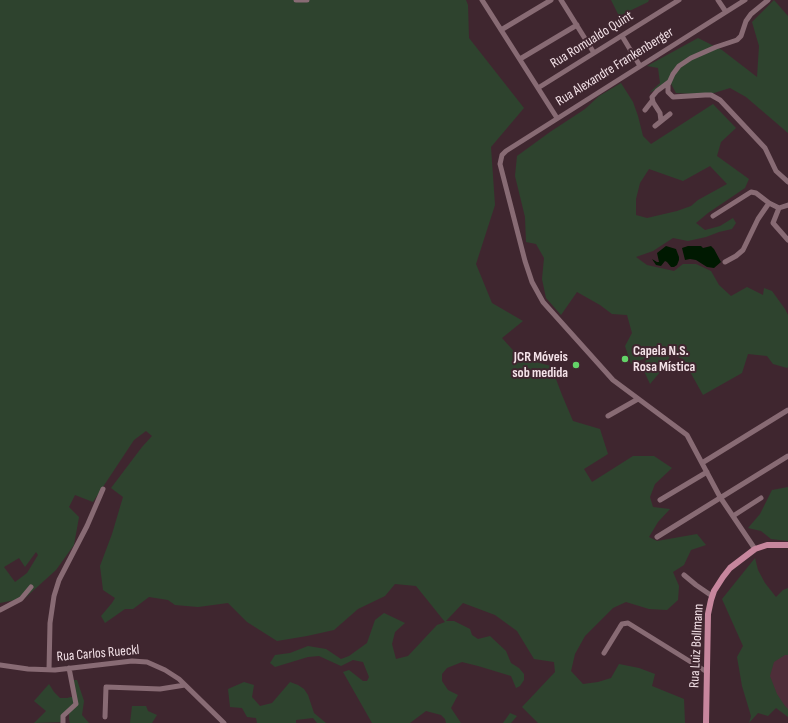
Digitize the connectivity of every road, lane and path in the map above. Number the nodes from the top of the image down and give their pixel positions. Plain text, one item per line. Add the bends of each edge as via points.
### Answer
1 (296, 0) edge
2 (306, 0) edge
3 (482, 0) edge
4 (551, 0) edge
5 (561, 0) edge
6 (679, 0) edge
7 (718, 0) edge
8 (745, 0) edge
9 (768, 0) edge
10 (726, 12) junction
11 (577, 25) junction
12 (501, 30) junction
13 (622, 36) junction
14 (594, 53) junction
15 (520, 59) junction
16 (640, 66) junction
17 (670, 82) junction
18 (538, 88) junction
19 (652, 100) junction
20 (645, 110) dead end
21 (670, 114) dead end
22 (557, 118) junction
23 (661, 121) junction
24 (655, 126) dead end
25 (788, 182) edge
26 (769, 203) junction
27 (788, 206) edge
28 (779, 208) junction
29 (713, 216) dead end
30 (788, 240) edge
31 (725, 262) dead end
32 (638, 399) junction
33 (788, 410) edge
34 (608, 416) dead end
35 (788, 456) edge
36 (702, 463) junction
37 (707, 472) junction
38 (103, 489) dead end
39 (720, 497) junction
40 (762, 498) dead end
41 (660, 500) dead end
42 (733, 516) junction
43 (657, 537) dead end
44 (788, 545) edge
45 (756, 549) junction
46 (684, 575) dead end
47 (31, 587) dead end
48 (712, 596) junction
49 (0, 610) edge
50 (604, 653) dead end
51 (0, 665) edge
52 (69, 668) junction
53 (49, 670) junction
54 (707, 672) junction
55 (185, 685) junction
56 (105, 717) dead end
57 (63, 723) edge
58 (224, 723) edge
59 (706, 723) edge

1 - 2 street
3 - 12 street
4 - 12 street
5 - 11 street
6 - 13 street, Rua Romualdo Quint
7 - 10 street
8 - 10 street, Rua Alexandre Frankenberger
9 - 17 street via 748,18 737,40 716,46 685,62 676,69
10 - 16 street, Rua Alexandre Frankenberger
11 - 14 street
11 - 15 street
12 - 15 street
13 - 14 street, Rua Romualdo Quint
13 - 16 street
14 - 18 street, Rua Romualdo Quint
15 - 18 street
16 - 22 street, Rua Alexandre Frankenberger
17 - 19 street via 656,91 652,95
17 - 25 street via 668,92 673,97 711,95 720,100 765,148 776,171
18 - 22 street
19 - 20 street
19 - 23 street via 660,113
21 - 23 street
22 - 32 street, Rua Alexandre Frankenberger via 506,151 501,157 501,168 521,248 531,278 551,312 609,376
23 - 24 street
26 - 28 street
26 - 29 street via 751,192
26 - 31 street via 743,250
27 - 28 street
28 - 30 street via 773,223
32 - 34 street
32 - 36 street via 685,432
33 - 36 street
35 - 39 street
36 - 37 street
37 - 39 street
37 - 41 street
38 - 53 street via 59,580 54,596 50,623
39 - 42 street
39 - 43 street
40 - 42 street
42 - 45 street
44 - 45 main road, Rua Luiz Bollmann via 767,545
45 - 48 main road, Rua Luiz Bollmann via 726,572
46 - 48 street
47 - 49 street via 21,599
48 - 54 main road, Rua Luiz Bollmann via 708,614
50 - 54 street via 622,624 628,623
51 - 53 street, Rua Carlos Rueckl
52 - 53 street, Rua Carlos Rueckl
52 - 55 street, Rua Carlos Rueckl via 142,661 165,670
52 - 57 street via 76,704 63,716
54 - 59 main road, Rua Luiz Bollmann
55 - 56 street via 160,689 106,687
55 - 58 street, Rua Carlos Rueckl

